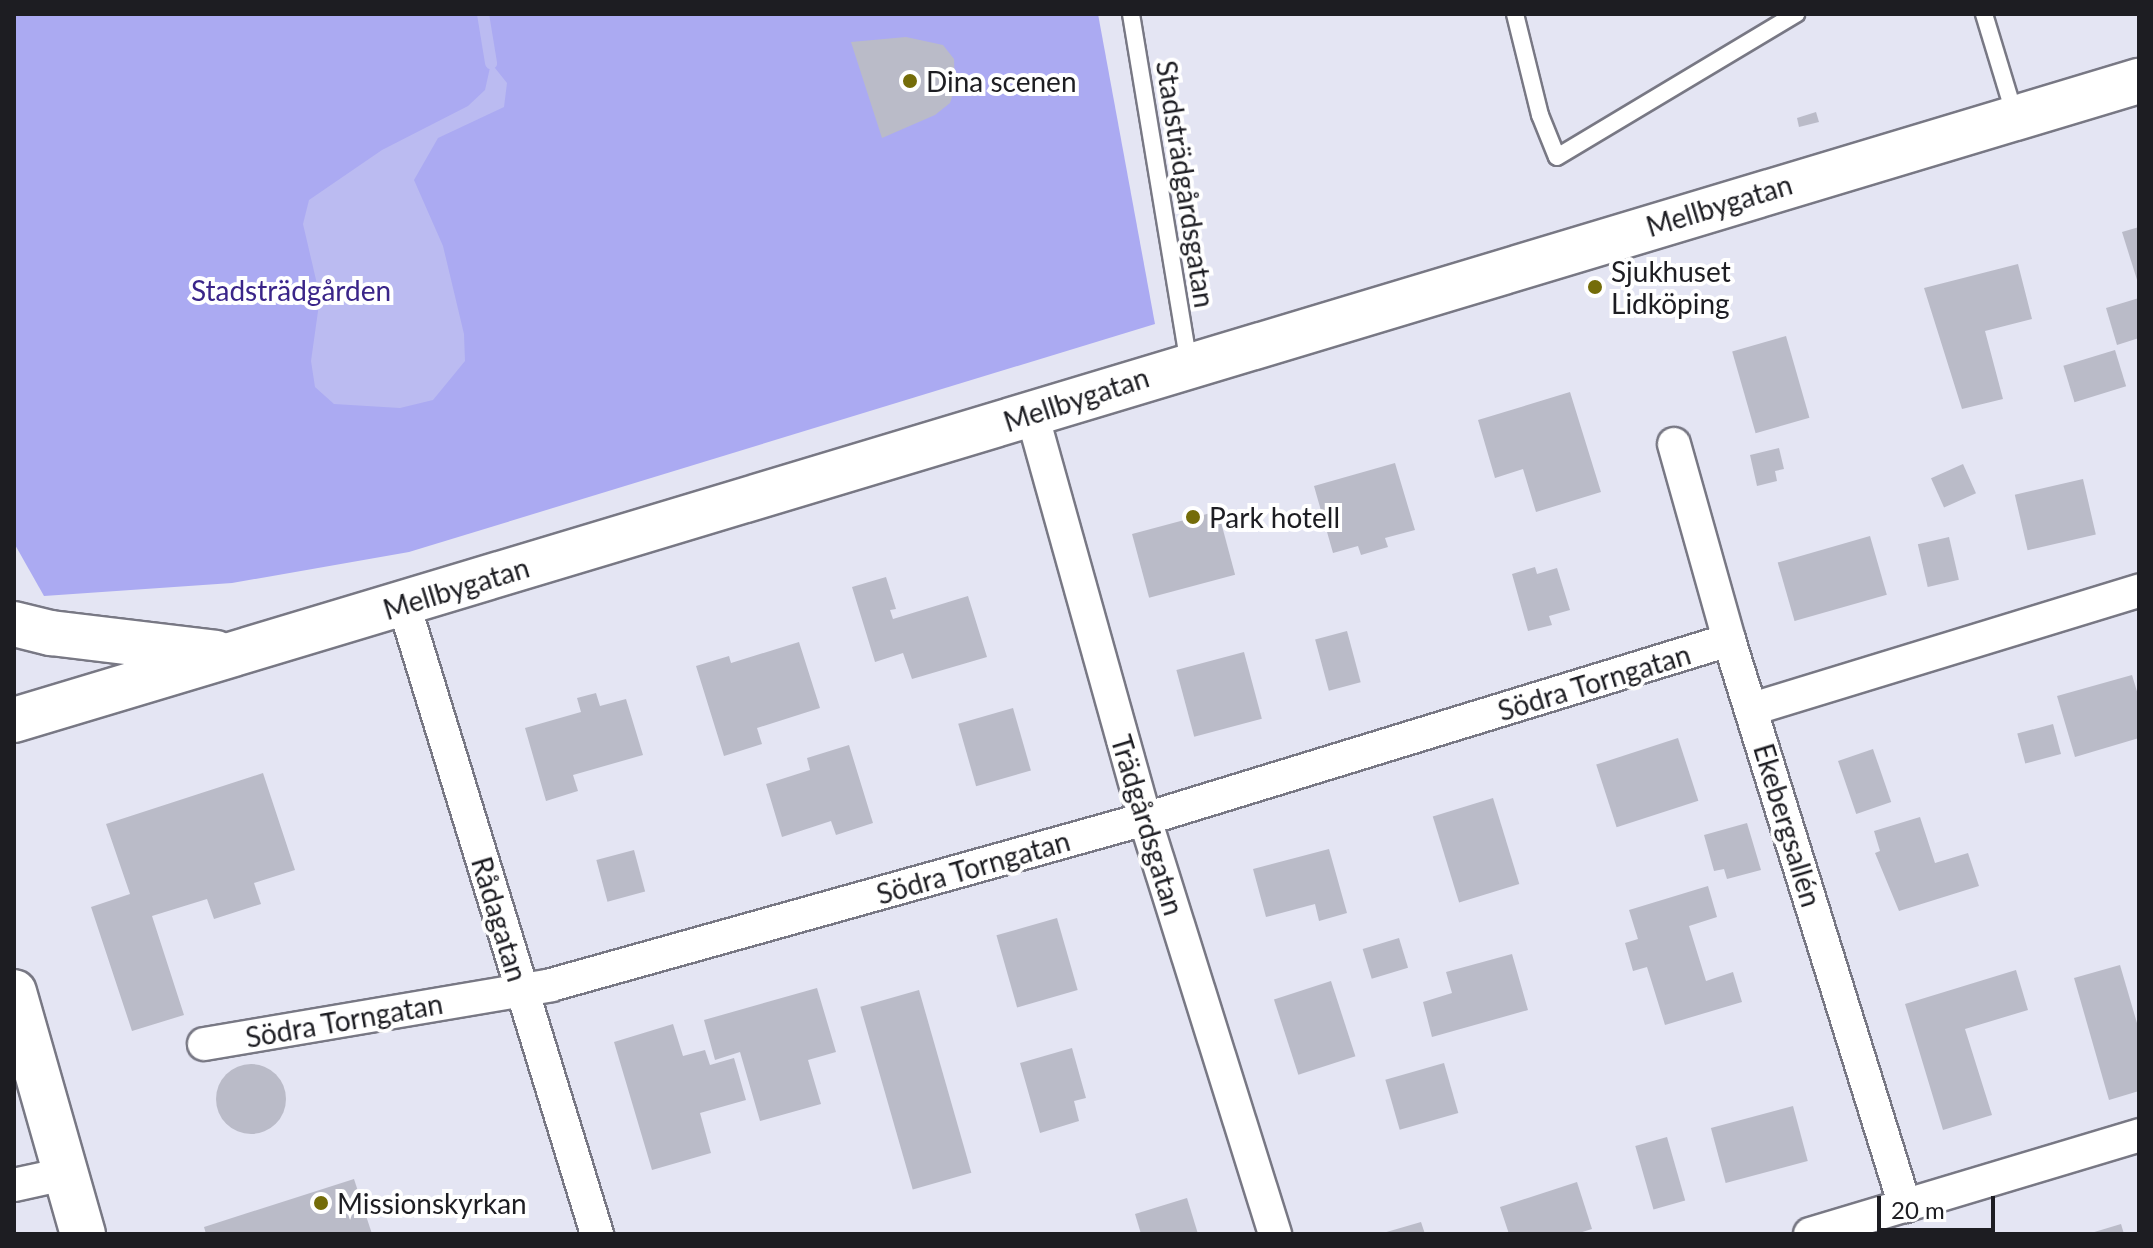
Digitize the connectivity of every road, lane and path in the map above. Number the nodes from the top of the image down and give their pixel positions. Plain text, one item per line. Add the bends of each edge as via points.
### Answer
1 (1131, 14) edge
2 (1515, 14) edge
3 (1796, 14) edge
4 (1984, 14) edge
5 (2139, 81) edge
6 (2015, 116) junction
7 (1189, 363) junction
8 (1032, 414) junction
9 (1674, 444) dead end
10 (2139, 591) edge
11 (404, 605) junction
12 (14, 624) edge
13 (1729, 640) junction
14 (234, 655) junction
15 (1752, 709) junction
16 (14, 720) edge
17 (1145, 819) junction
18 (522, 990) junction
19 (14, 992) edge
20 (204, 1044) dead end
21 (2139, 1135) edge
22 (64, 1174) junction
23 (14, 1185) edge
24 (1905, 1206) junction
25 (83, 1234) edge
26 (597, 1234) edge
27 (1275, 1234) edge
28 (1810, 1234) edge

1 - 7 lane, Stadsträdgårdsgatan
2 - 3 lane via 1540,115 1557,157
4 - 6 lane
5 - 6 main road, Mellbygatan
6 - 7 main road, Mellbygatan
7 - 8 main road, Mellbygatan
8 - 11 main road, Mellbygatan
8 - 17 street, Trädgårdsgatan
9 - 13 street, Ekebergsallén
10 - 15 street
11 - 14 main road, Mellbygatan
11 - 18 street, Rådagatan
12 - 14 main road
13 - 15 street, Ekebergsallén
13 - 17 street, Södra Torngatan
14 - 16 main road, Mellbygatan
15 - 24 street, Ekebergsallén
17 - 18 street, Södra Torngatan
17 - 27 street, Trädgårdsgatan
18 - 20 street, Södra Torngatan
18 - 26 street, Rådagatan
19 - 22 main road
21 - 24 street
22 - 23 street
22 - 25 main road
24 - 28 street

